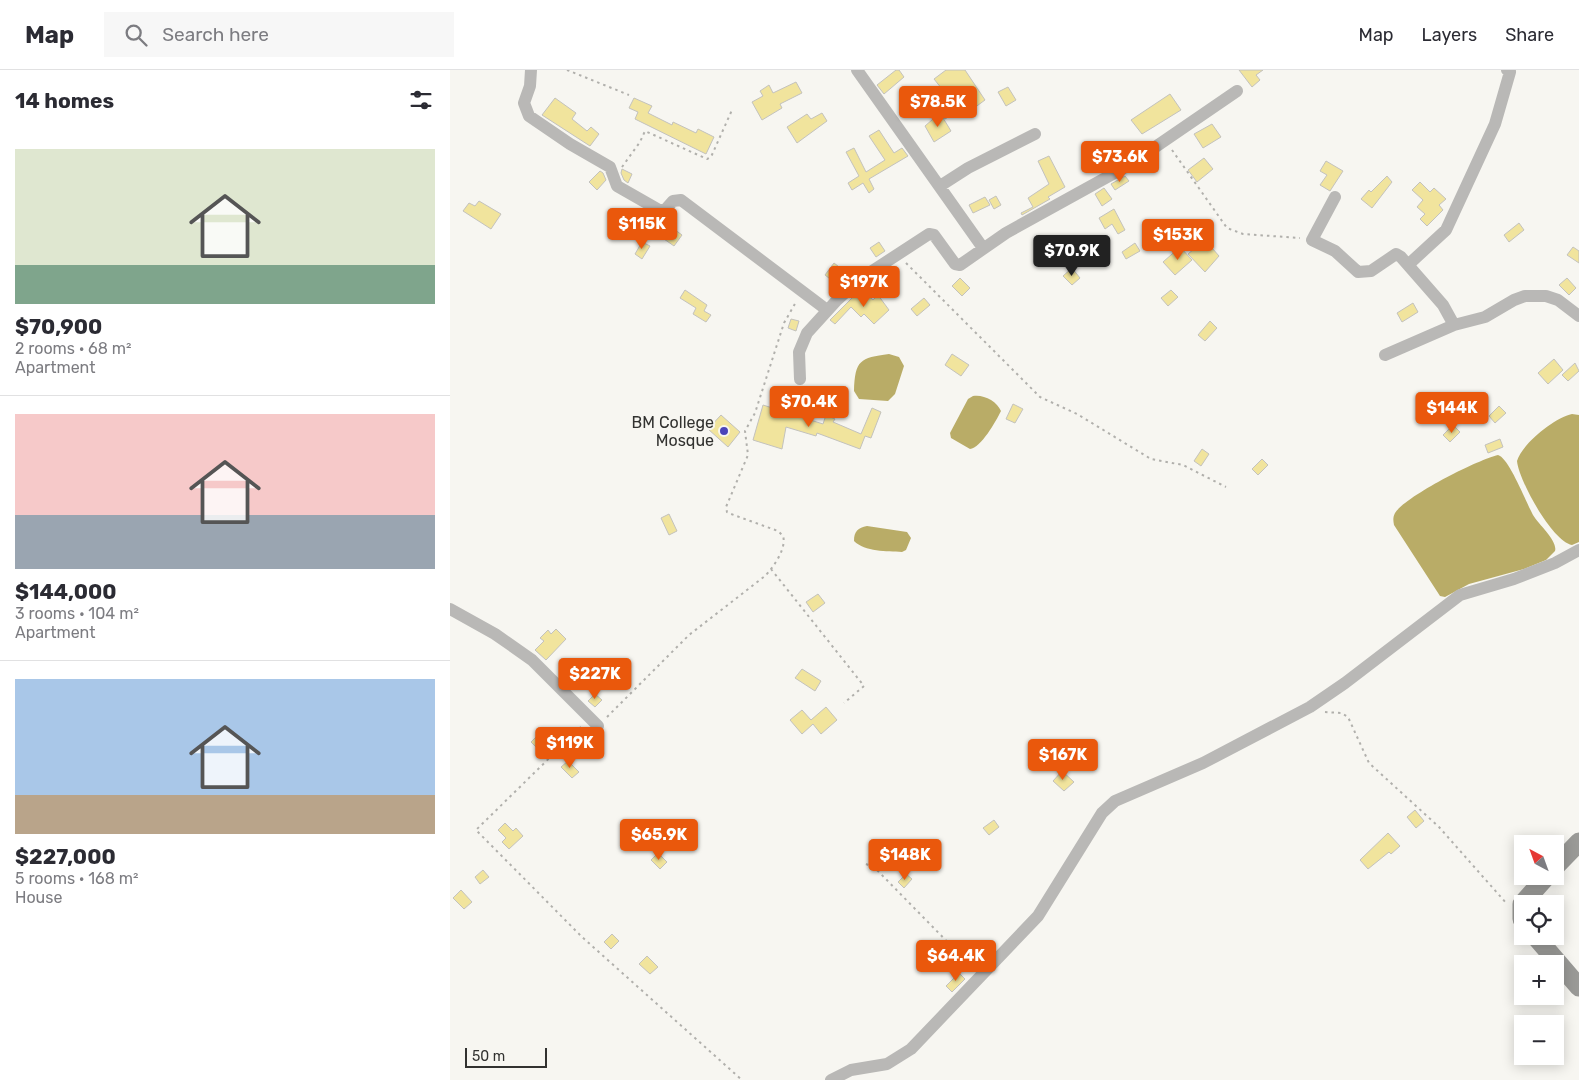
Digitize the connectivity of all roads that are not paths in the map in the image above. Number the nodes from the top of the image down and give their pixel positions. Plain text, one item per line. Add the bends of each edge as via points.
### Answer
1 (531, 70) edge
2 (857, 70) edge
3 (1507, 70) edge
4 (1237, 91) dead end
5 (1035, 134) dead end
6 (940, 186) junction
7 (1335, 197) dead end
8 (982, 248) junction
9 (1409, 264) junction
10 (827, 310) junction
11 (1579, 316) edge
12 (1454, 325) junction
13 (1385, 355) dead end
14 (800, 379) dead end
15 (1579, 550) edge
16 (450, 609) edge
17 (594, 722) road end
18 (1579, 842) edge
19 (1564, 858) edge
20 (1538, 885) edge
21 (1529, 895) edge
22 (1543, 945) edge
23 (1579, 987) edge
24 (831, 1080) edge

1 - 10 street via 524,103 529,116 610,167 617,186 659,210 665,210 673,201 680,200
2 - 6 street
3 - 9 street via 1510,72 1495,124 1446,230
4 - 8 street via 1167,141 1091,188
5 - 6 street
6 - 8 street
7 - 9 street via 1312,240 1335,250 1358,272 1371,271 1396,254
8 - 10 street via 960,265 955,264 934,235 929,234 860,280
9 - 12 street via 1443,305
10 - 14 street via 801,343 798,352
11 - 12 street via 1558,300 1535,294 1514,300 1485,317
12 - 13 street
15 - 24 street via 1522,576 1460,594 1345,684 1310,707 1203,763 1109,806 1038,916 911,1049 887,1064 851,1070
16 - 17 street via 519,650
18 - 19 street
20 - 21 street
22 - 23 street

